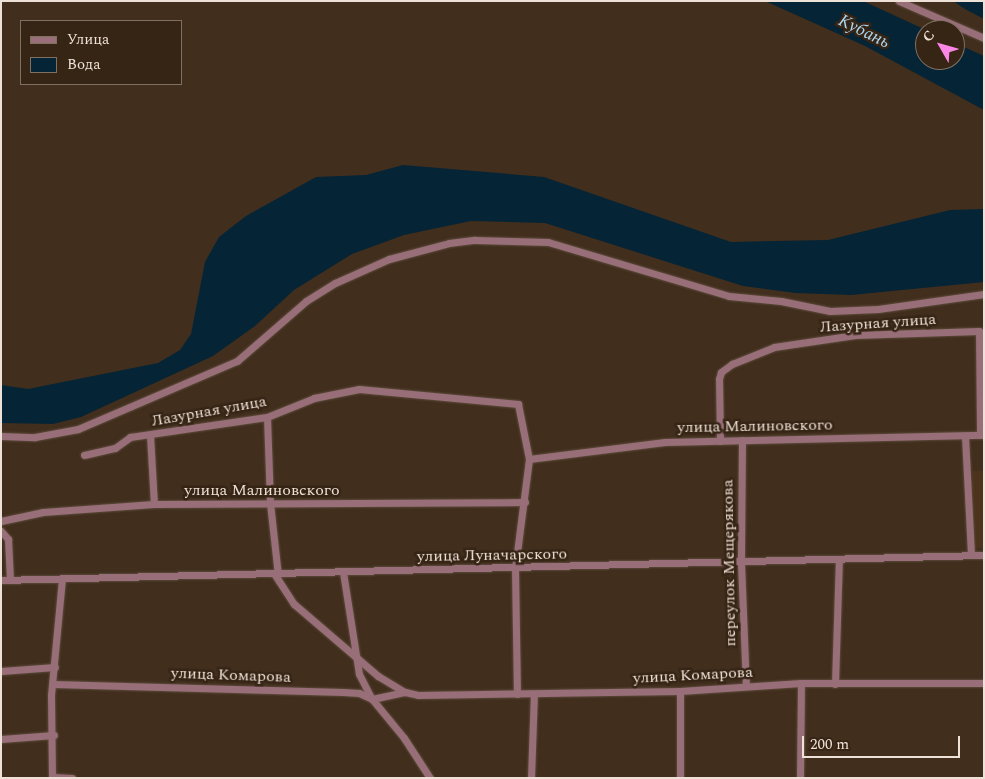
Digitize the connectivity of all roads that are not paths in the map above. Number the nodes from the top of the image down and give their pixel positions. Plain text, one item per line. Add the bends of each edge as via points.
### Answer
1 (899, 1) edge
2 (984, 38) edge
3 (984, 294) edge
4 (267, 417) junction
5 (150, 435) junction
6 (982, 435) edge
7 (1, 436) edge
8 (965, 436) junction
9 (742, 440) junction
10 (720, 441) junction
11 (84, 455) dead end
12 (529, 459) junction
13 (525, 502) junction
14 (270, 503) junction
15 (154, 504) junction
16 (1, 521) edge
17 (1, 531) edge
18 (971, 555) junction
19 (984, 555) edge
20 (839, 559) junction
21 (741, 563) junction
22 (515, 568) junction
23 (342, 572) junction
24 (276, 575) junction
25 (62, 579) junction
26 (1, 580) edge
27 (10, 580) junction
28 (354, 653) junction
29 (55, 667) junction
30 (1, 671) edge
31 (801, 683) junction
32 (984, 683) edge
33 (54, 684) junction
34 (835, 684) junction
35 (746, 686) junction
36 (680, 691) junction
37 (405, 692) junction
38 (517, 694) junction
39 (534, 694) junction
40 (372, 699) junction
41 (54, 735) junction
42 (1, 739) edge
43 (52, 778) edge
44 (72, 778) edge
45 (430, 778) edge
46 (531, 778) edge
47 (680, 778) edge
48 (800, 778) edge

1 - 2 street
3 - 7 street via 830,311 781,301 729,296 548,242 475,240 449,243 389,259 343,280 306,302 237,361 78,429 35,437
4 - 5 street, Лазурная улица
4 - 12 street, Лазурная улица via 314,398 358,389 518,404
4 - 14 street
5 - 11 street, Лазурная улица via 130,437 115,448
5 - 15 street
6 - 8 street, улица Малиновского
6 - 10 street, Лазурная улица via 979,331 855,335 774,347 732,364 721,372
8 - 9 street, улица Малиновского
8 - 18 street
9 - 10 street, улица Малиновского
9 - 21 street, переулок Мещерякова
10 - 12 street, улица Малиновского via 665,442
12 - 13 street
13 - 14 street, улица Малиновского
13 - 22 street
14 - 15 street, улица Малиновского
14 - 24 street
15 - 16 street, улица Малиновского via 43,512
17 - 27 street via 8,539
18 - 19 street, улица Луначарского
18 - 20 street, улица Луначарского
20 - 21 street, улица Луначарского
20 - 34 street
21 - 22 street, улица Луначарского
21 - 35 street, переулок Мещерякова
22 - 23 street, улица Луначарского
22 - 38 street
23 - 24 street, улица Луначарского
23 - 28 street
24 - 25 street, улица Луначарского
24 - 28 street, улица Комарова via 294,604
25 - 27 street, улица Луначарского
25 - 29 street
26 - 27 street, улица Луначарского
28 - 37 street, улица Комарова via 378,676
28 - 40 street via 359,674
29 - 30 street
29 - 33 street
31 - 34 street, улица Комарова
31 - 35 street, улица Комарова
31 - 48 street
32 - 34 street, улица Комарова
33 - 40 street, улица Комарова via 343,692 359,693
33 - 41 street via 51,695
35 - 36 street, улица Комарова
36 - 39 street, улица Комарова
36 - 47 street
37 - 38 street, улица Комарова via 418,695
37 - 40 street, улица Комарова
38 - 39 street, улица Комарова
39 - 46 street
40 - 45 street via 404,738
41 - 42 street
41 - 43 street
43 - 44 street

